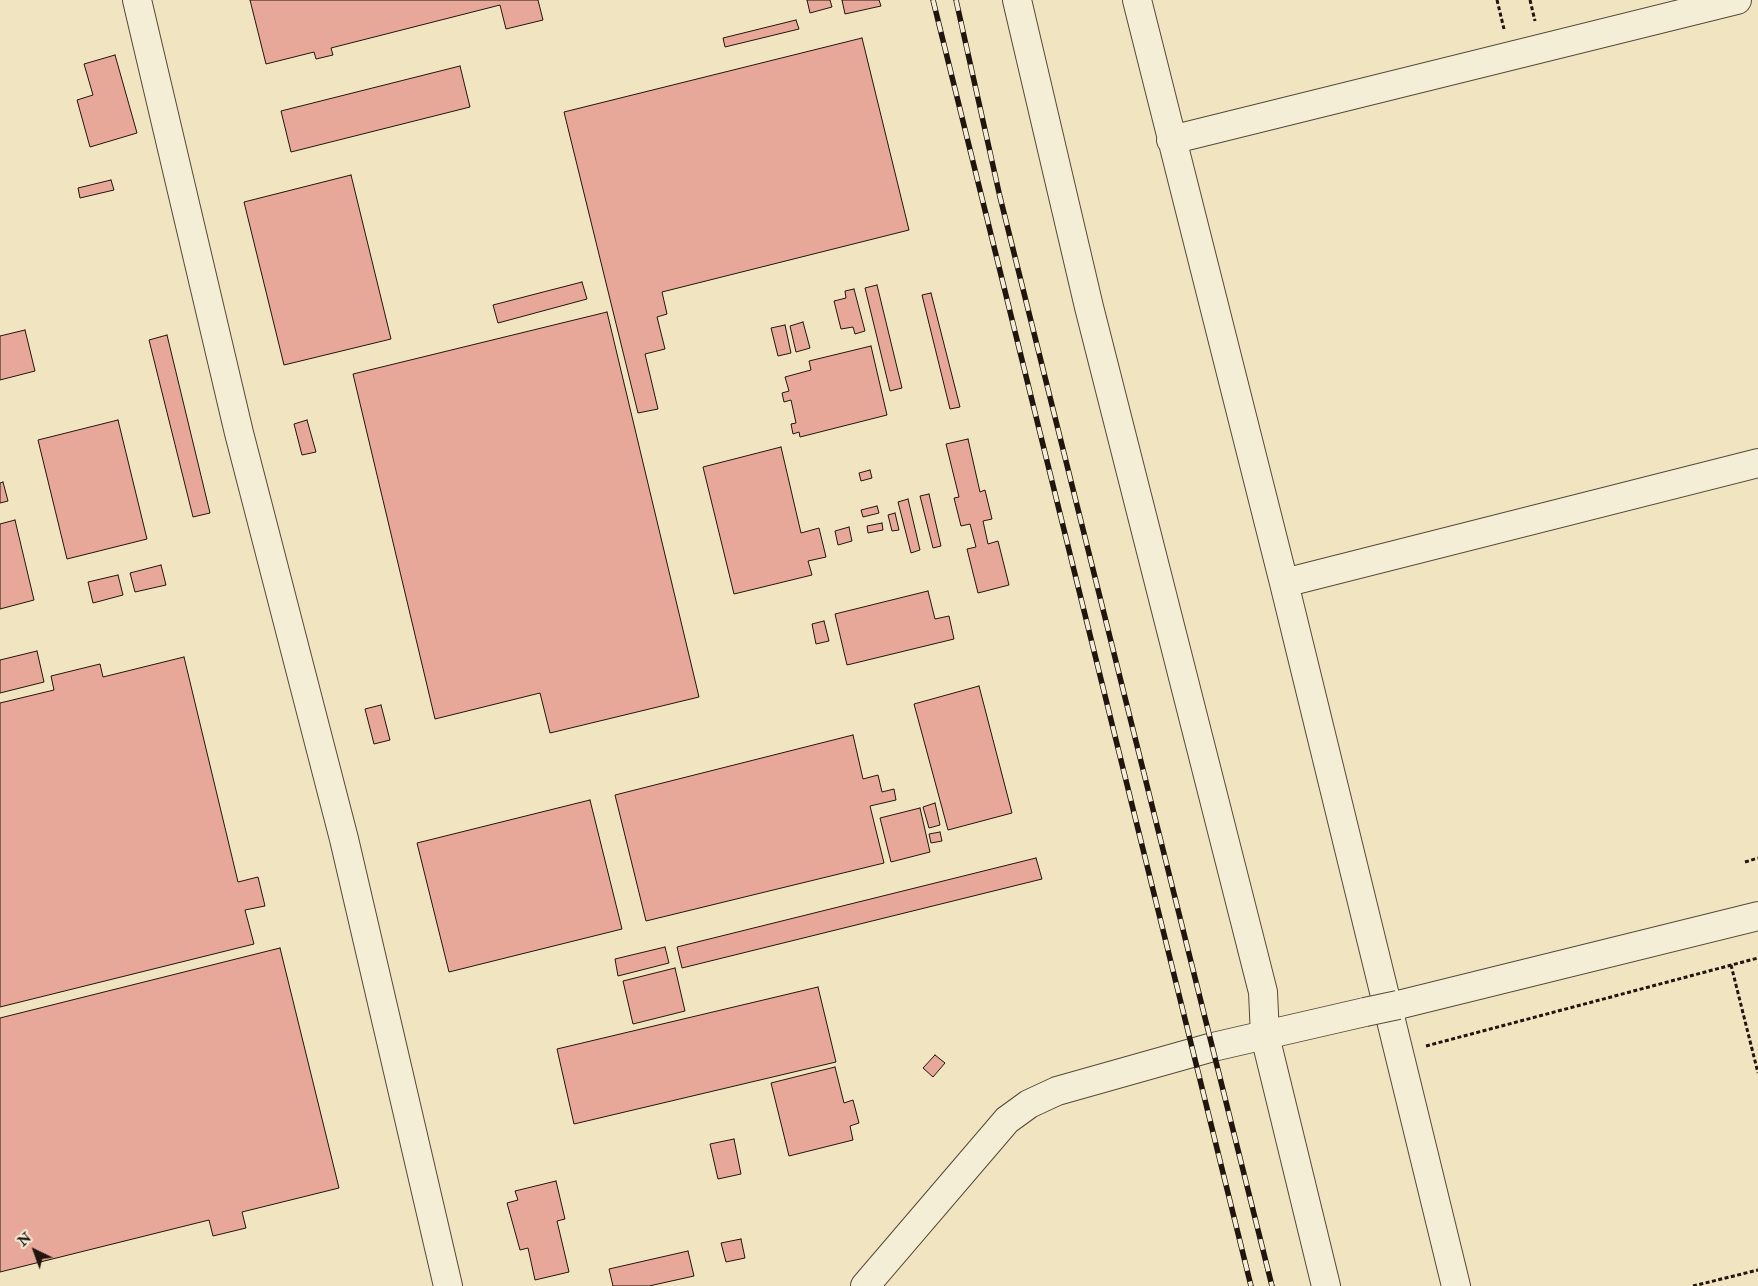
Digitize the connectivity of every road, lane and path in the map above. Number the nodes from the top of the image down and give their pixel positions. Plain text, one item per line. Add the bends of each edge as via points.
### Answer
1 (136, 0) edge
2 (1017, 0) edge
3 (1137, 0) edge
4 (1737, 0) edge
5 (1171, 140) junction
6 (1758, 463) edge
7 (1284, 584) junction
8 (1758, 858) edge
9 (1745, 862) dead end
10 (1758, 916) edge
11 (1758, 958) edge
12 (1731, 965) junction
13 (1265, 1036) junction
14 (1426, 1047) dead end
15 (1758, 1073) edge
16 (1758, 1270) edge
17 (448, 1286) edge
18 (865, 1286) edge
19 (1326, 1286) edge
20 (1456, 1286) edge
21 (1692, 1286) edge

1 - 17 street via 239,433 344,839
2 - 13 street via 1089,307 1263,992
3 - 5 street
4 - 5 street
5 - 7 street
6 - 7 street
7 - 20 street
8 - 9 path
10 - 13 street, bridge
11 - 12 path
12 - 14 path
12 - 15 path
13 - 18 street via 1213,1047 1058,1091 1029,1104 1008,1120
13 - 19 street
16 - 21 path

